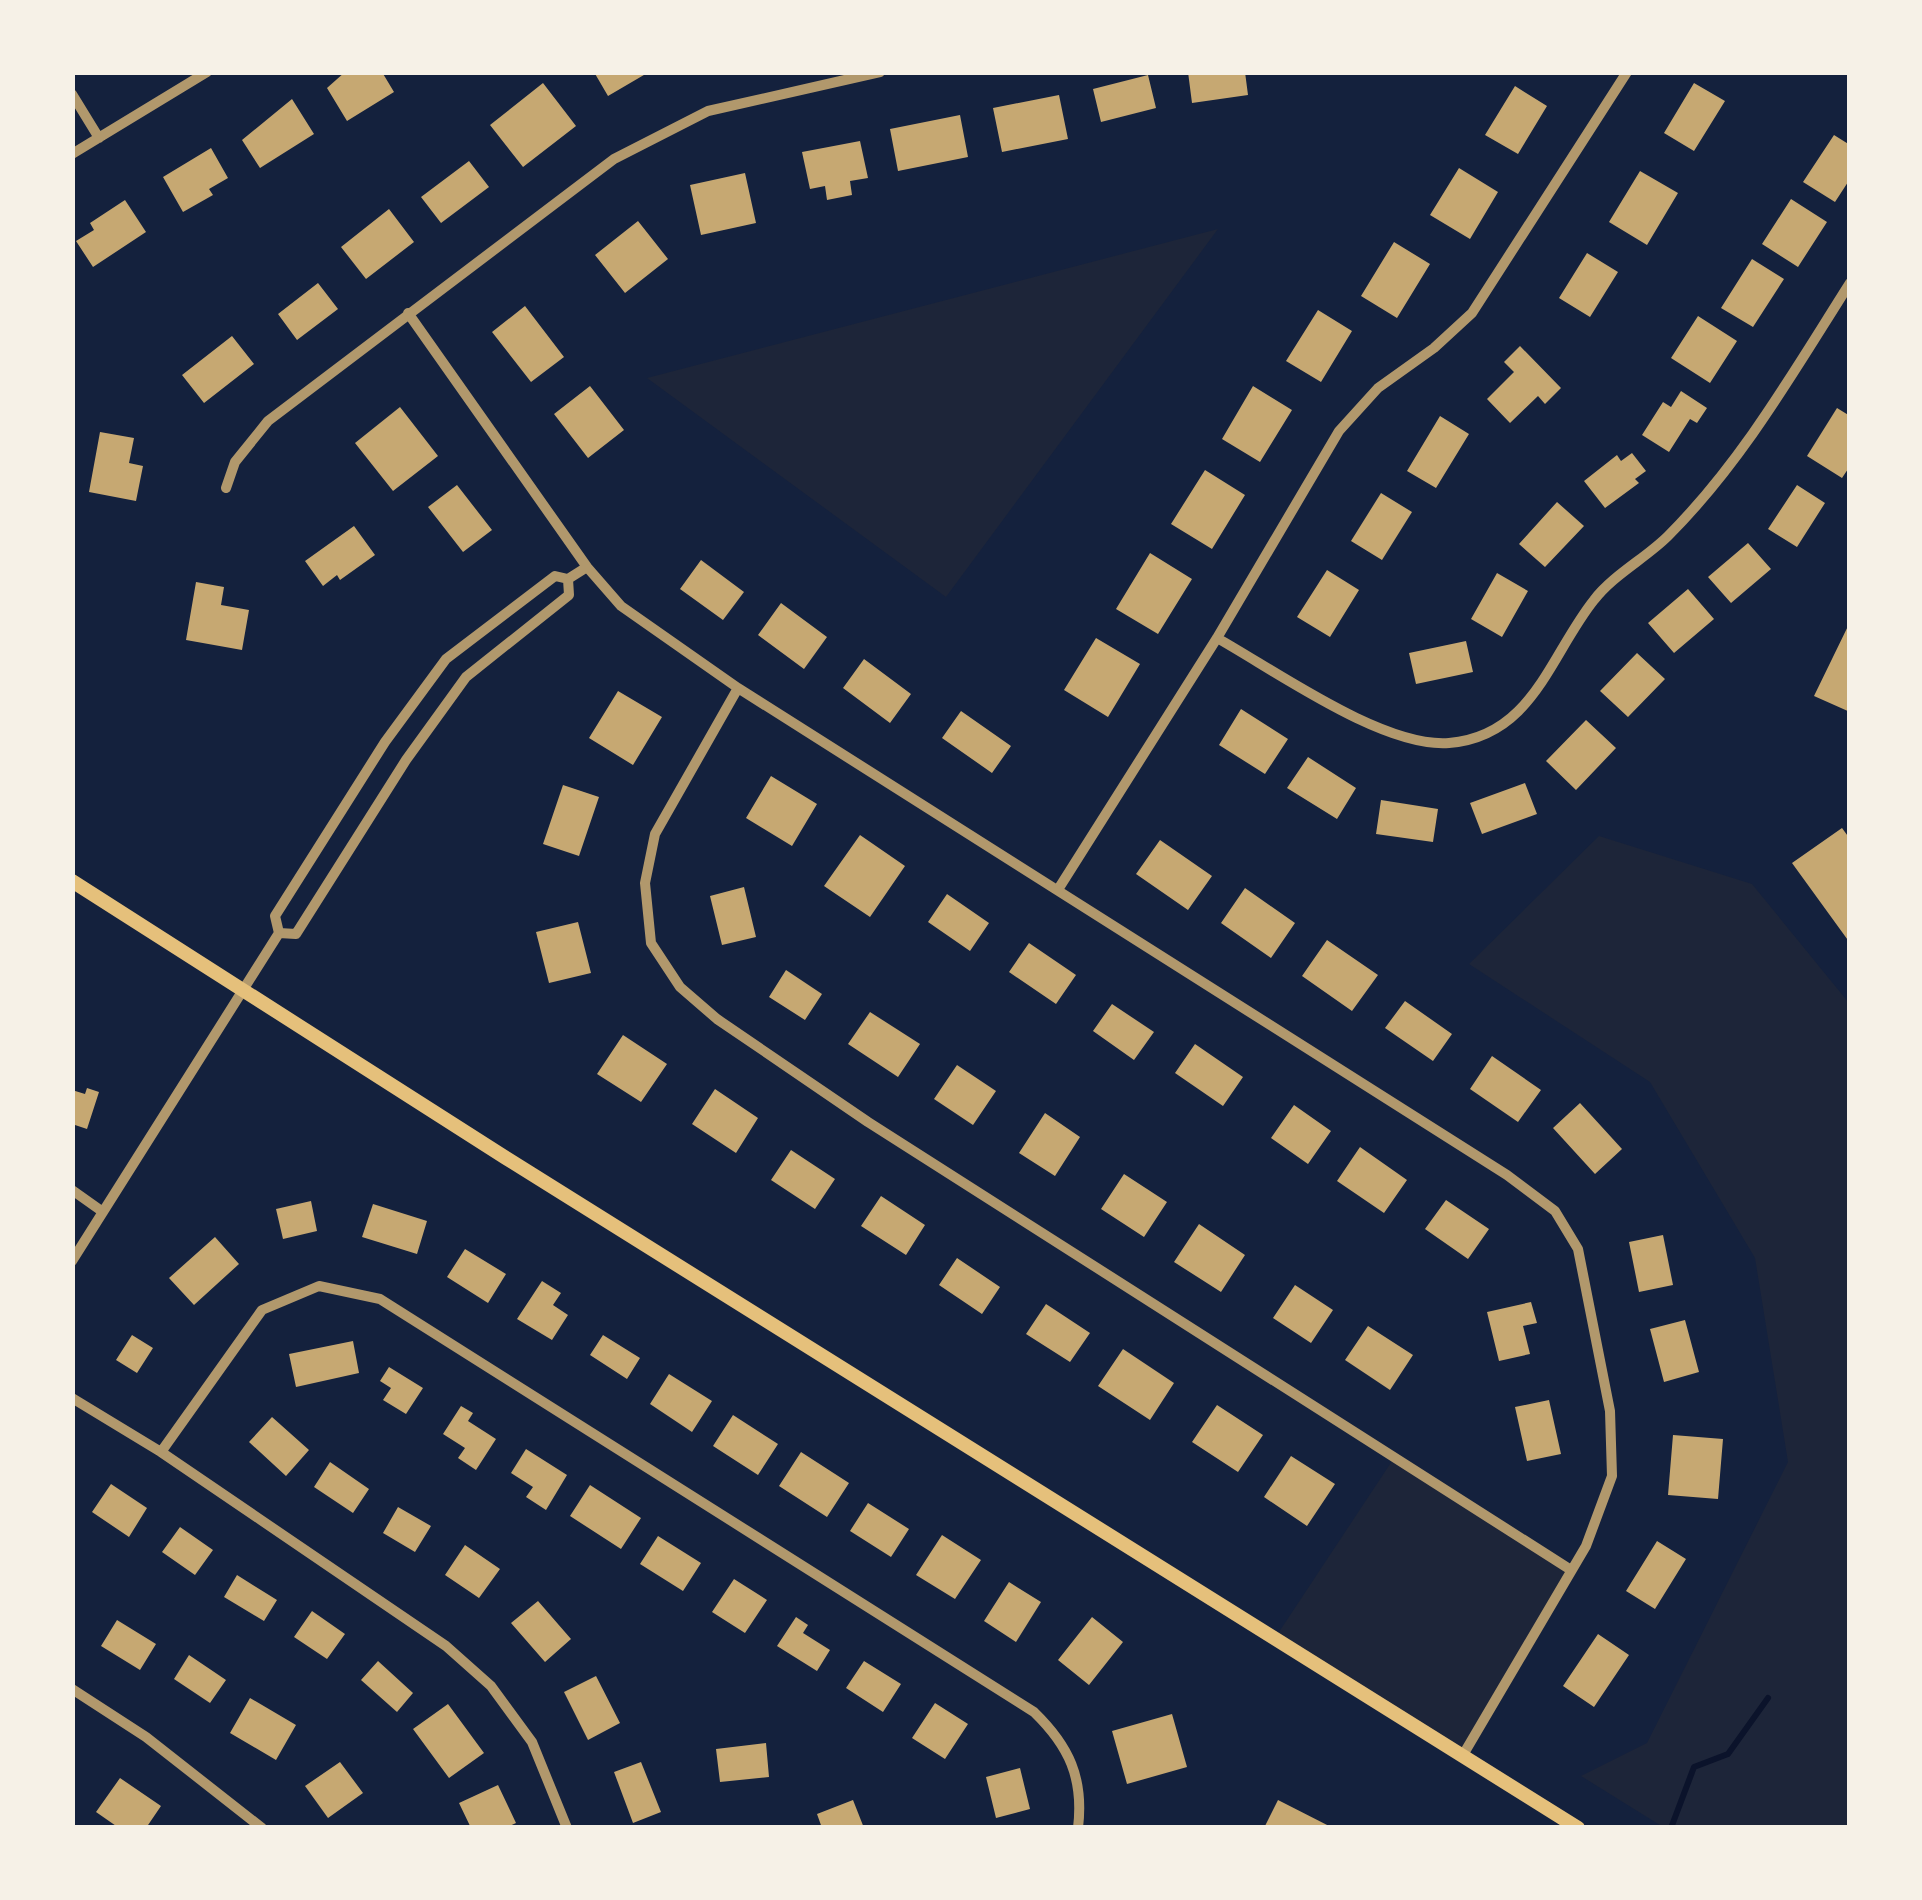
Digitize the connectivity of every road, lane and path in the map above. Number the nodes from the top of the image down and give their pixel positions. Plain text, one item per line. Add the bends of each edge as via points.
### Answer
1 (207, 72) edge
2 (880, 72) edge
3 (1626, 72) edge
4 (72, 94) edge
5 (98, 138) junction
6 (72, 154) edge
7 (1850, 283) edge
8 (408, 313) junction
9 (226, 488) dead end
10 (587, 567) junction
11 (568, 578) junction
12 (1217, 638) junction
13 (738, 688) junction
14 (72, 880) edge
15 (1059, 888) junction
16 (279, 933) junction
17 (243, 989) junction
18 (72, 1190) edge
19 (102, 1212) junction
20 (72, 1261) edge
21 (72, 1398) edge
22 (161, 1452) junction
23 (1571, 1570) junction
24 (72, 1690) edge
25 (1462, 1755) junction
26 (262, 1828) edge
27 (566, 1828) edge
28 (1078, 1828) edge
29 (1578, 1828) edge

1 - 5 street
2 - 8 street via 708,111 614,158
3 - 12 street via 1472,313 1378,388 1338,430
4 - 5 street
5 - 6 street
7 - 12 street via 1744,450 1668,536 1594,599 1545,683 1520,712 1488,733 1451,743 1412,741 1376,728
8 - 9 street via 268,421 235,462
8 - 10 street
10 - 11 street
10 - 13 street via 620,606
11 - 16 street via 569,595 466,677 296,934
11 - 16 street via 555,576 446,659 275,916
12 - 15 street
13 - 15 street
13 - 23 street via 655,834 644,883 651,943 680,987 868,1122
14 - 17 main road
15 - 23 street via 1508,1175 1566,1223 1578,1249 1614,1450 1606,1503
16 - 17 street
17 - 19 street
17 - 25 main road
18 - 19 street
19 - 20 street
21 - 22 street
22 - 27 street via 446,1646 491,1686 532,1742
22 - 28 street via 262,1310 319,1286 380,1299 1034,1712 1075,1766
23 - 25 street
24 - 26 street
25 - 29 main road

